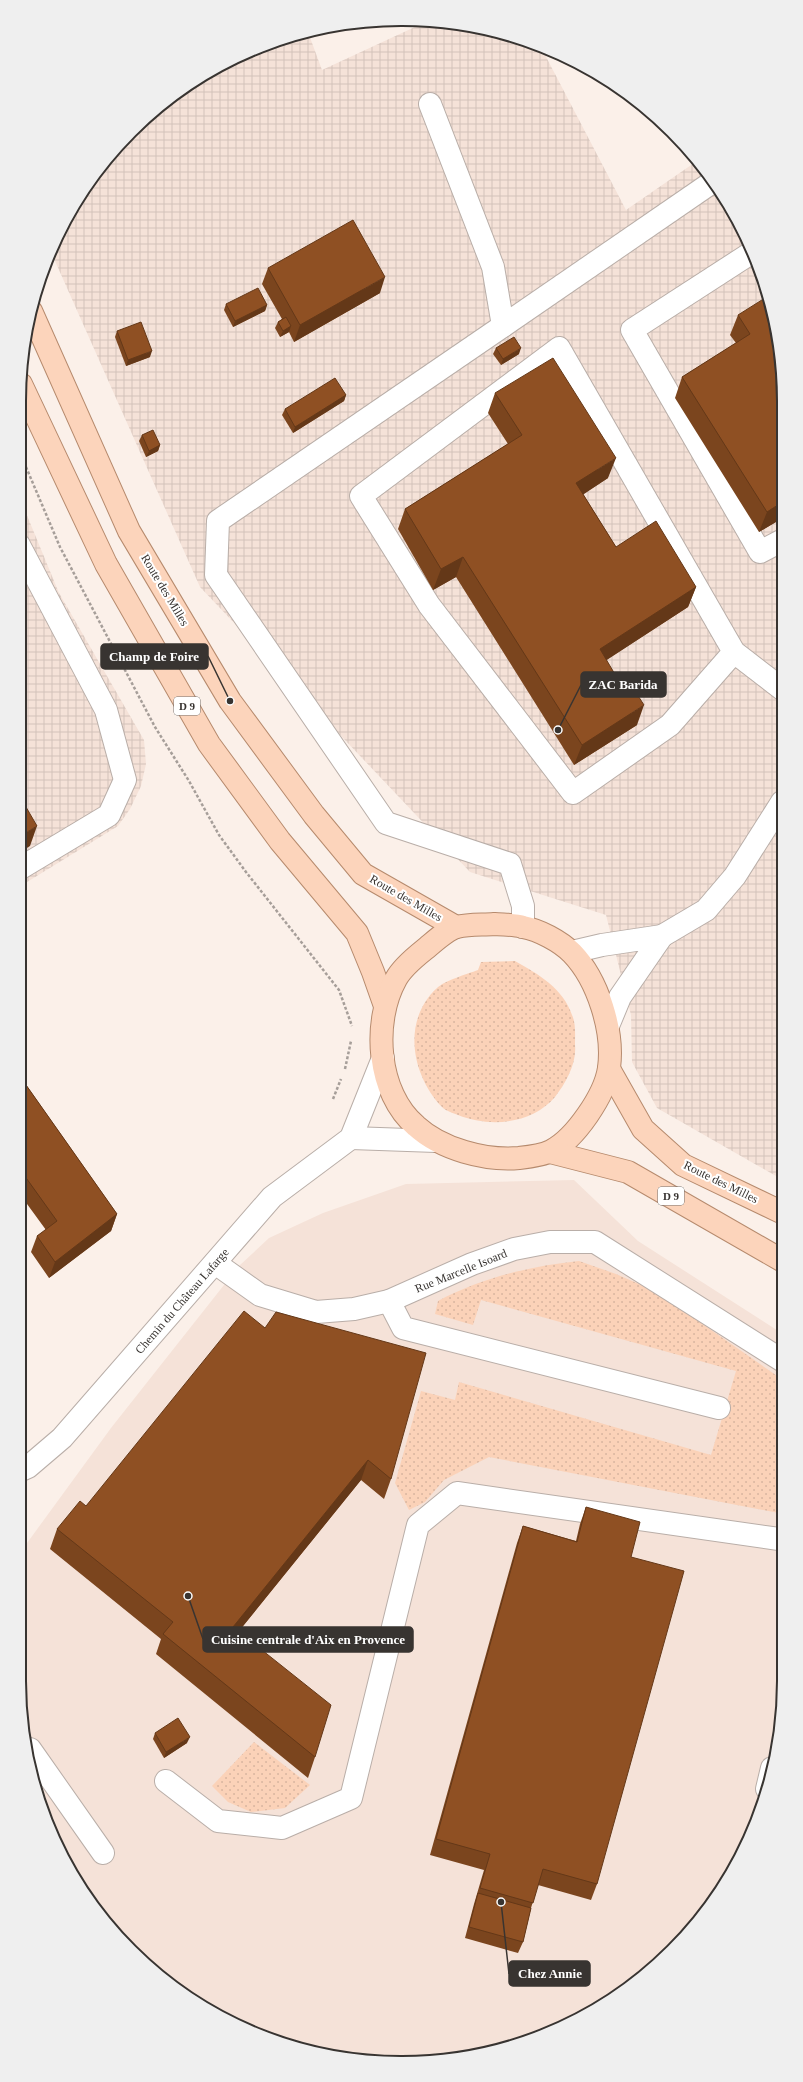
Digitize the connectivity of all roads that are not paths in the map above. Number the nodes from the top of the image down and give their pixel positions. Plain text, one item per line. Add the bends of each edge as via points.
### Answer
1 (430, 104) dead end
2 (708, 185) edge
3 (747, 255) edge
4 (35, 320) edge
5 (503, 326) junction
6 (26, 395) edge
7 (777, 543) edge
8 (26, 558) edge
9 (734, 652) junction
10 (777, 685) edge
11 (777, 812) edge
12 (26, 865) edge
13 (523, 926) junction
14 (456, 927) junction
15 (662, 936) junction
16 (572, 952) junction
17 (385, 1006) junction
18 (608, 1026) junction
19 (383, 1058) junction
20 (605, 1079) junction
21 (351, 1138) junction
22 (436, 1141) junction
23 (550, 1152) junction
24 (777, 1210) edge
25 (777, 1258) edge
26 (215, 1263) junction
27 (389, 1301) junction
28 (777, 1357) edge
29 (719, 1408) dead end
30 (26, 1468) edge
31 (777, 1539) edge
32 (33, 1754) edge
33 (166, 1781) dead end
34 (103, 1853) dead end

1 - 5 street via 493,267
2 - 5 street
3 - 7 street via 632,330 760,552
4 - 14 main road, Route des Milles via 129,531 230,701 314,815 363,874
5 - 13 street via 218,521 216,574 386,823 510,864 523,906
6 - 17 main road, D 9 via 106,564 208,744 280,841 357,933
8 - 12 street via 106,710 125,780 109,815
9 - 9 street via 559,348 360,496 429,605 573,793 670,725
9 - 10 street
11 - 15 street via 735,876 706,910
13 - 14 main road via 494,924
13 - 16 main road via 555,940
14 - 17 main road via 415,958 397,978
15 - 16 street
15 - 18 street via 620,997
16 - 18 main road via 592,979
17 - 19 main road via 381,1035
18 - 20 main road
19 - 21 street
19 - 22 main road via 390,1087 398,1104 414,1125
20 - 23 main road via 594,1105 580,1125 562,1144
20 - 24 main road, Route des Milles via 643,1128 683,1165
21 - 22 street
21 - 26 street, Chemin du Château Lafarge via 272,1197
22 - 23 main road via 472,1154 492,1157 518,1158
23 - 25 main road, D 9 via 628,1172
26 - 27 street, Rue Marcelle Isoard via 260,1295 316,1312 354,1309
26 - 30 street, Chemin du Château Lafarge via 62,1438
27 - 28 street, Rue Marcelle Isoard via 472,1264 514,1249 550,1242 595,1242
27 - 29 street via 403,1328
31 - 33 street via 457,1493 418,1525 351,1798 282,1828 218,1821
32 - 34 street

